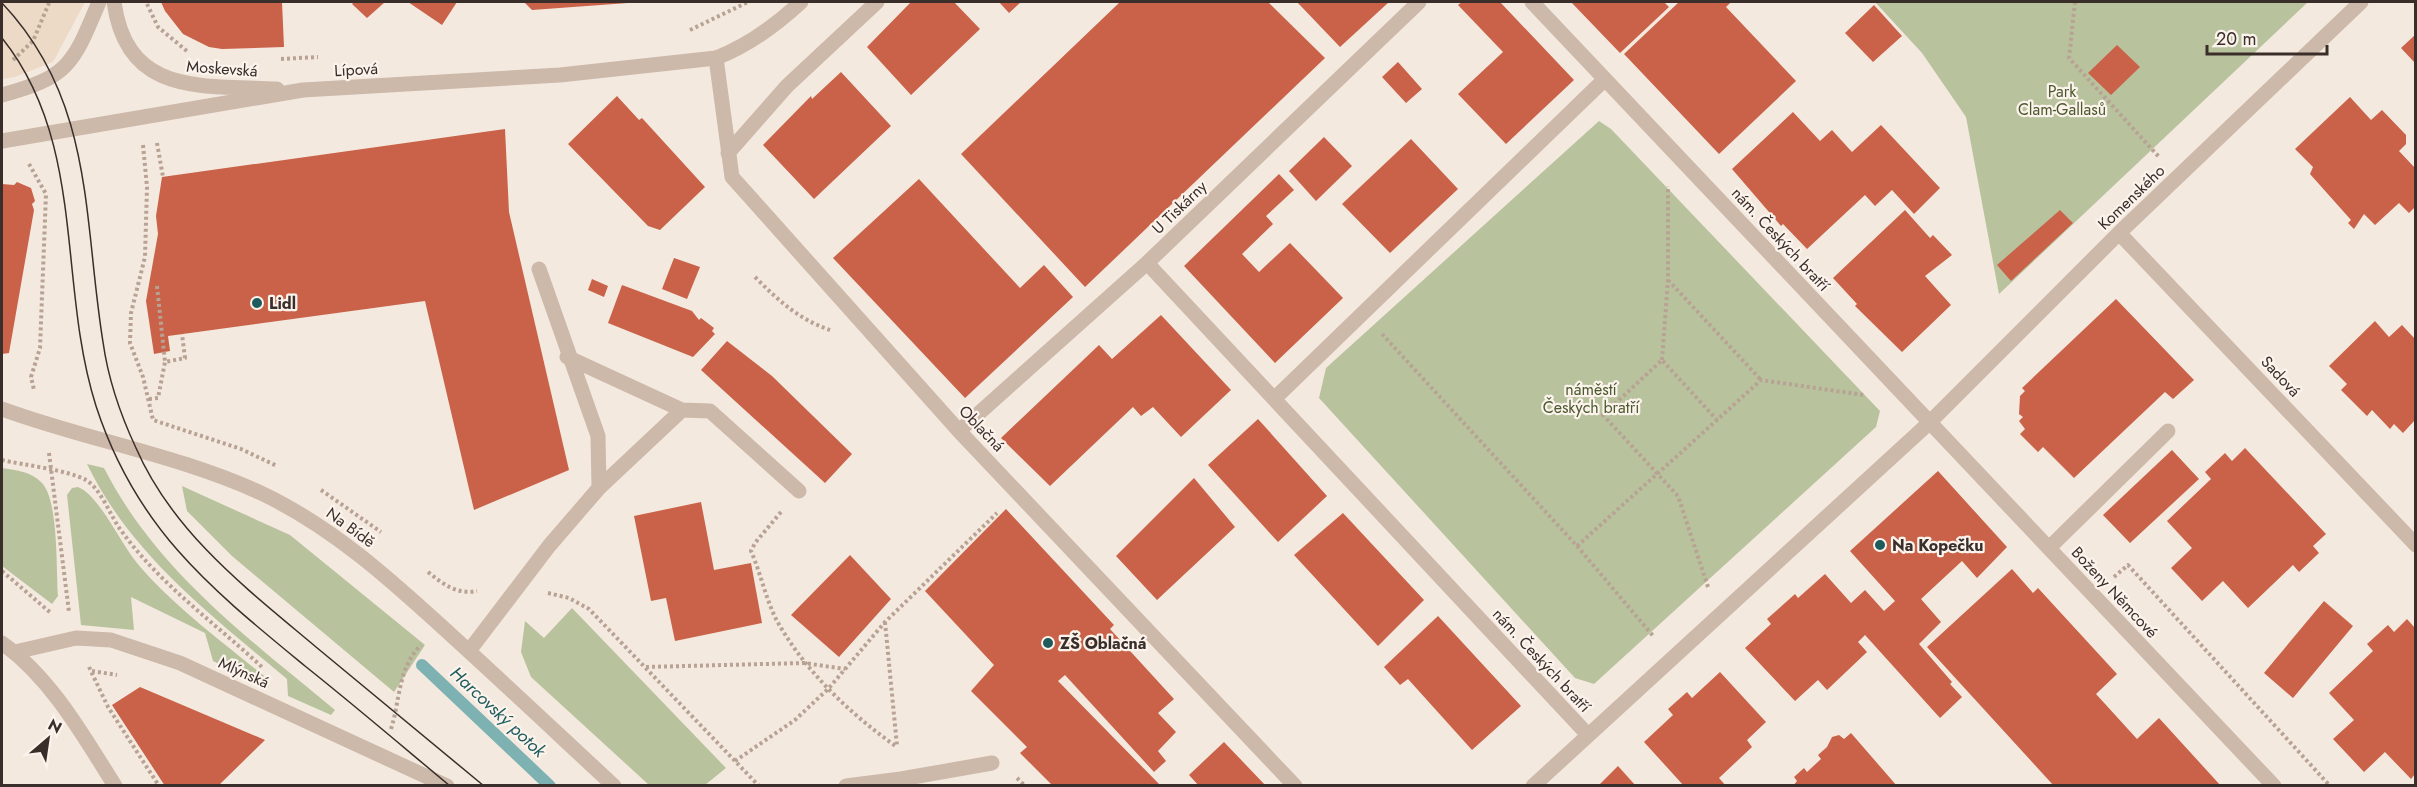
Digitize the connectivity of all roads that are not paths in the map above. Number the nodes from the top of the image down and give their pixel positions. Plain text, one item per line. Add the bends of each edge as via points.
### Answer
1 (99, 2) edge
2 (114, 2) edge
3 (801, 2) edge
4 (877, 2) edge
5 (1419, 2) edge
6 (1532, 2) edge
7 (2361, 2) edge
8 (716, 58) junction
9 (1605, 79) junction
10 (303, 90) junction
11 (2, 95) edge
12 (2, 141) edge
13 (728, 153) junction
14 (2119, 233) junction
15 (1147, 263) junction
16 (539, 269) dead end
17 (567, 357) junction
18 (1274, 399) junction
19 (2, 409) edge
20 (682, 410) junction
21 (1929, 423) junction
22 (959, 431) junction
23 (2168, 431) dead end
24 (599, 488) junction
25 (799, 491) road end
26 (2415, 545) edge
27 (2049, 548) junction
28 (2, 643) edge
29 (469, 651) junction
30 (15, 652) junction
31 (1588, 735) junction
32 (992, 763) dead end
33 (115, 786) edge
34 (447, 786) edge
35 (614, 786) edge
36 (846, 786) edge
37 (1295, 786) edge
38 (1533, 786) edge
39 (2274, 786) edge

1 - 11 street via 64,69 54,78
2 - 10 street, Moskevská via 136,59 163,78 182,85
3 - 8 street, Lípová via 735,51
4 - 13 street via 787,86
5 - 15 street, U Tiskárny
6 - 9 street
7 - 14 street, Komenského
8 - 10 street, Lípová via 560,75
8 - 13 street, Oblačná
9 - 18 street
9 - 21 street, nám. Českých bratří
10 - 12 street, Lípová
13 - 22 street, Oblačná via 732,177
14 - 21 street, Komenského
14 - 26 street, Sadová
15 - 18 street, nám. Českých bratří
15 - 22 street, U Tiskárny
16 - 17 street
17 - 20 street
17 - 24 street via 598,436
18 - 31 street, nám. Českých bratří
19 - 29 street, Na Bídě via 180,461 289,507 345,543
20 - 24 street
20 - 25 street via 710,411
21 - 27 street, Boženy Němcové
21 - 31 street, nám. Českých bratří
22 - 37 street, Oblačná
23 - 27 street
24 - 29 street
27 - 39 street, Boženy Němcové
28 - 30 street
29 - 35 street, Na Bídě
30 - 33 street via 52,692
30 - 34 street, Mlýnská via 76,638 111,640 180,663
31 - 38 street, nám. Českých bratří
32 - 36 street

